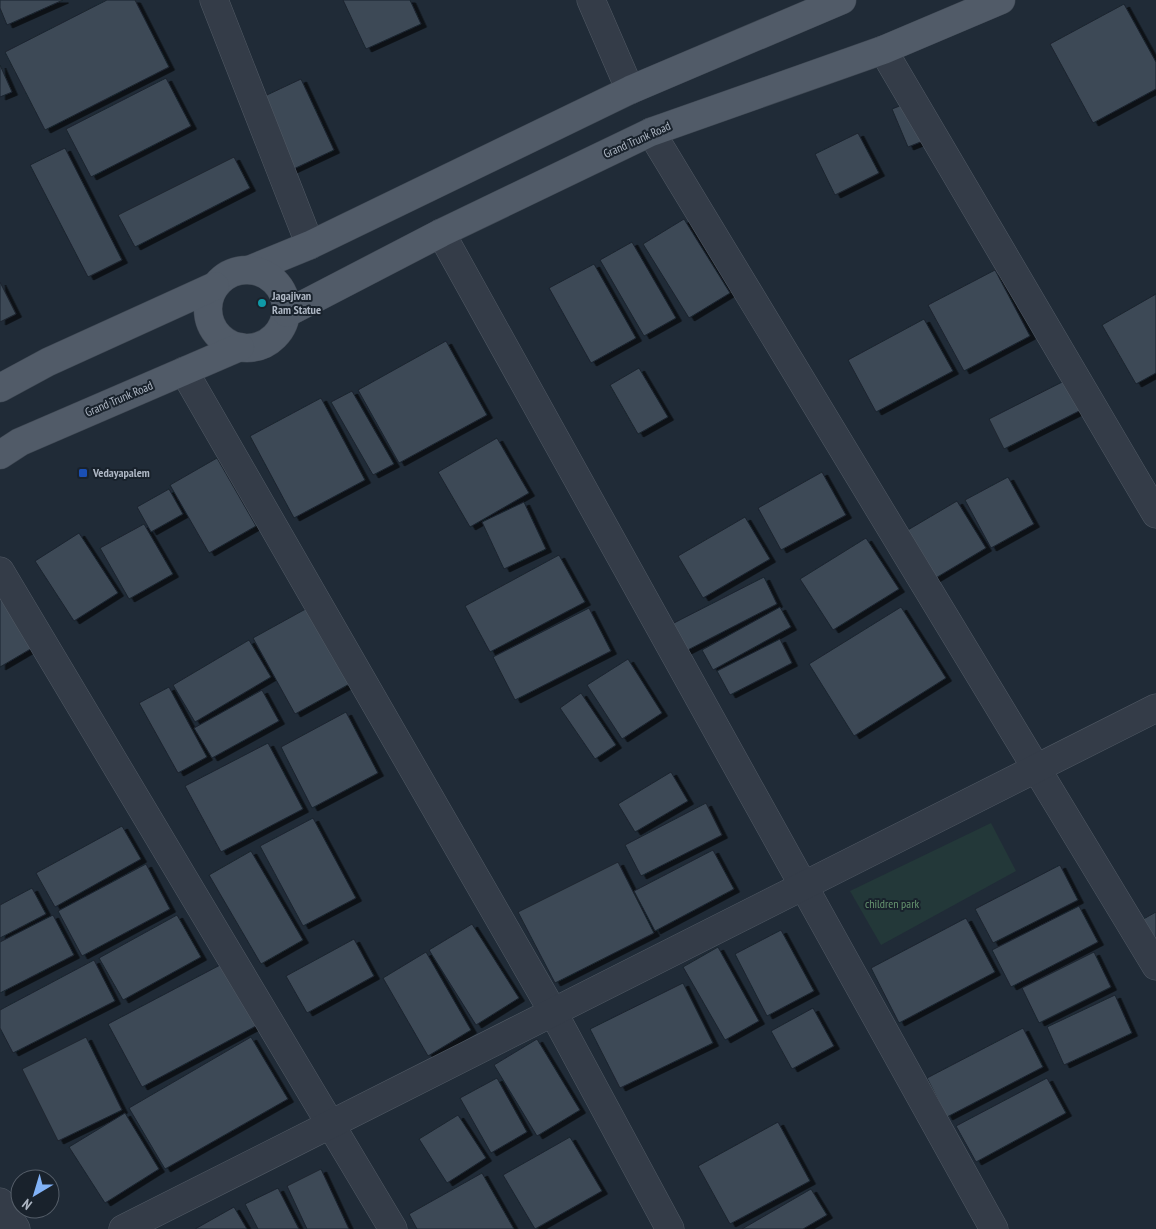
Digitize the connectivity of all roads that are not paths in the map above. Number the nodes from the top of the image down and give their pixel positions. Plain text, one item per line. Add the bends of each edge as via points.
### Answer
1 (214, 0) edge
2 (591, 0) edge
3 (842, 0) edge
4 (1001, 0) edge
5 (883, 50) junction
6 (630, 90) junction
7 (651, 132) junction
8 (441, 234) junction
9 (310, 245) junction
10 (249, 270) junction
11 (216, 286) junction
12 (287, 313) junction
13 (240, 347) junction
14 (184, 372) junction
15 (0, 388) edge
16 (0, 455) edge
17 (1156, 514) edge
18 (0, 571) edge
19 (1156, 708) edge
20 (1037, 768) junction
21 (803, 886) junction
22 (1156, 966) edge
23 (553, 1012) junction
24 (331, 1124) junction
25 (0, 1202) edge
26 (16, 1229) edge
27 (122, 1229) edge
28 (393, 1229) edge
29 (670, 1229) edge
30 (994, 1229) edge

1 - 9 street
2 - 6 street
3 - 6 main road
4 - 5 main road, Grand Trunk Road
5 - 7 main road, Grand Trunk Road
5 - 17 street
6 - 9 main road
7 - 8 main road, Grand Trunk Road
7 - 20 street
8 - 12 main road, Grand Trunk Road
8 - 21 street
9 - 10 main road
10 - 11 main road via 236,271
10 - 12 main road via 262,272 281,288
11 - 13 main road via 208,310 211,323 228,343
11 - 15 main road via 48,362
12 - 13 main road via 276,336 265,344 253,348
13 - 14 main road, Grand Trunk Road
14 - 16 main road, Grand Trunk Road via 20,442
14 - 23 street
18 - 24 street
19 - 20 street
20 - 21 street
20 - 22 street
21 - 23 street
21 - 30 street
23 - 24 street
23 - 29 street
24 - 27 street
24 - 28 street
25 - 26 street

